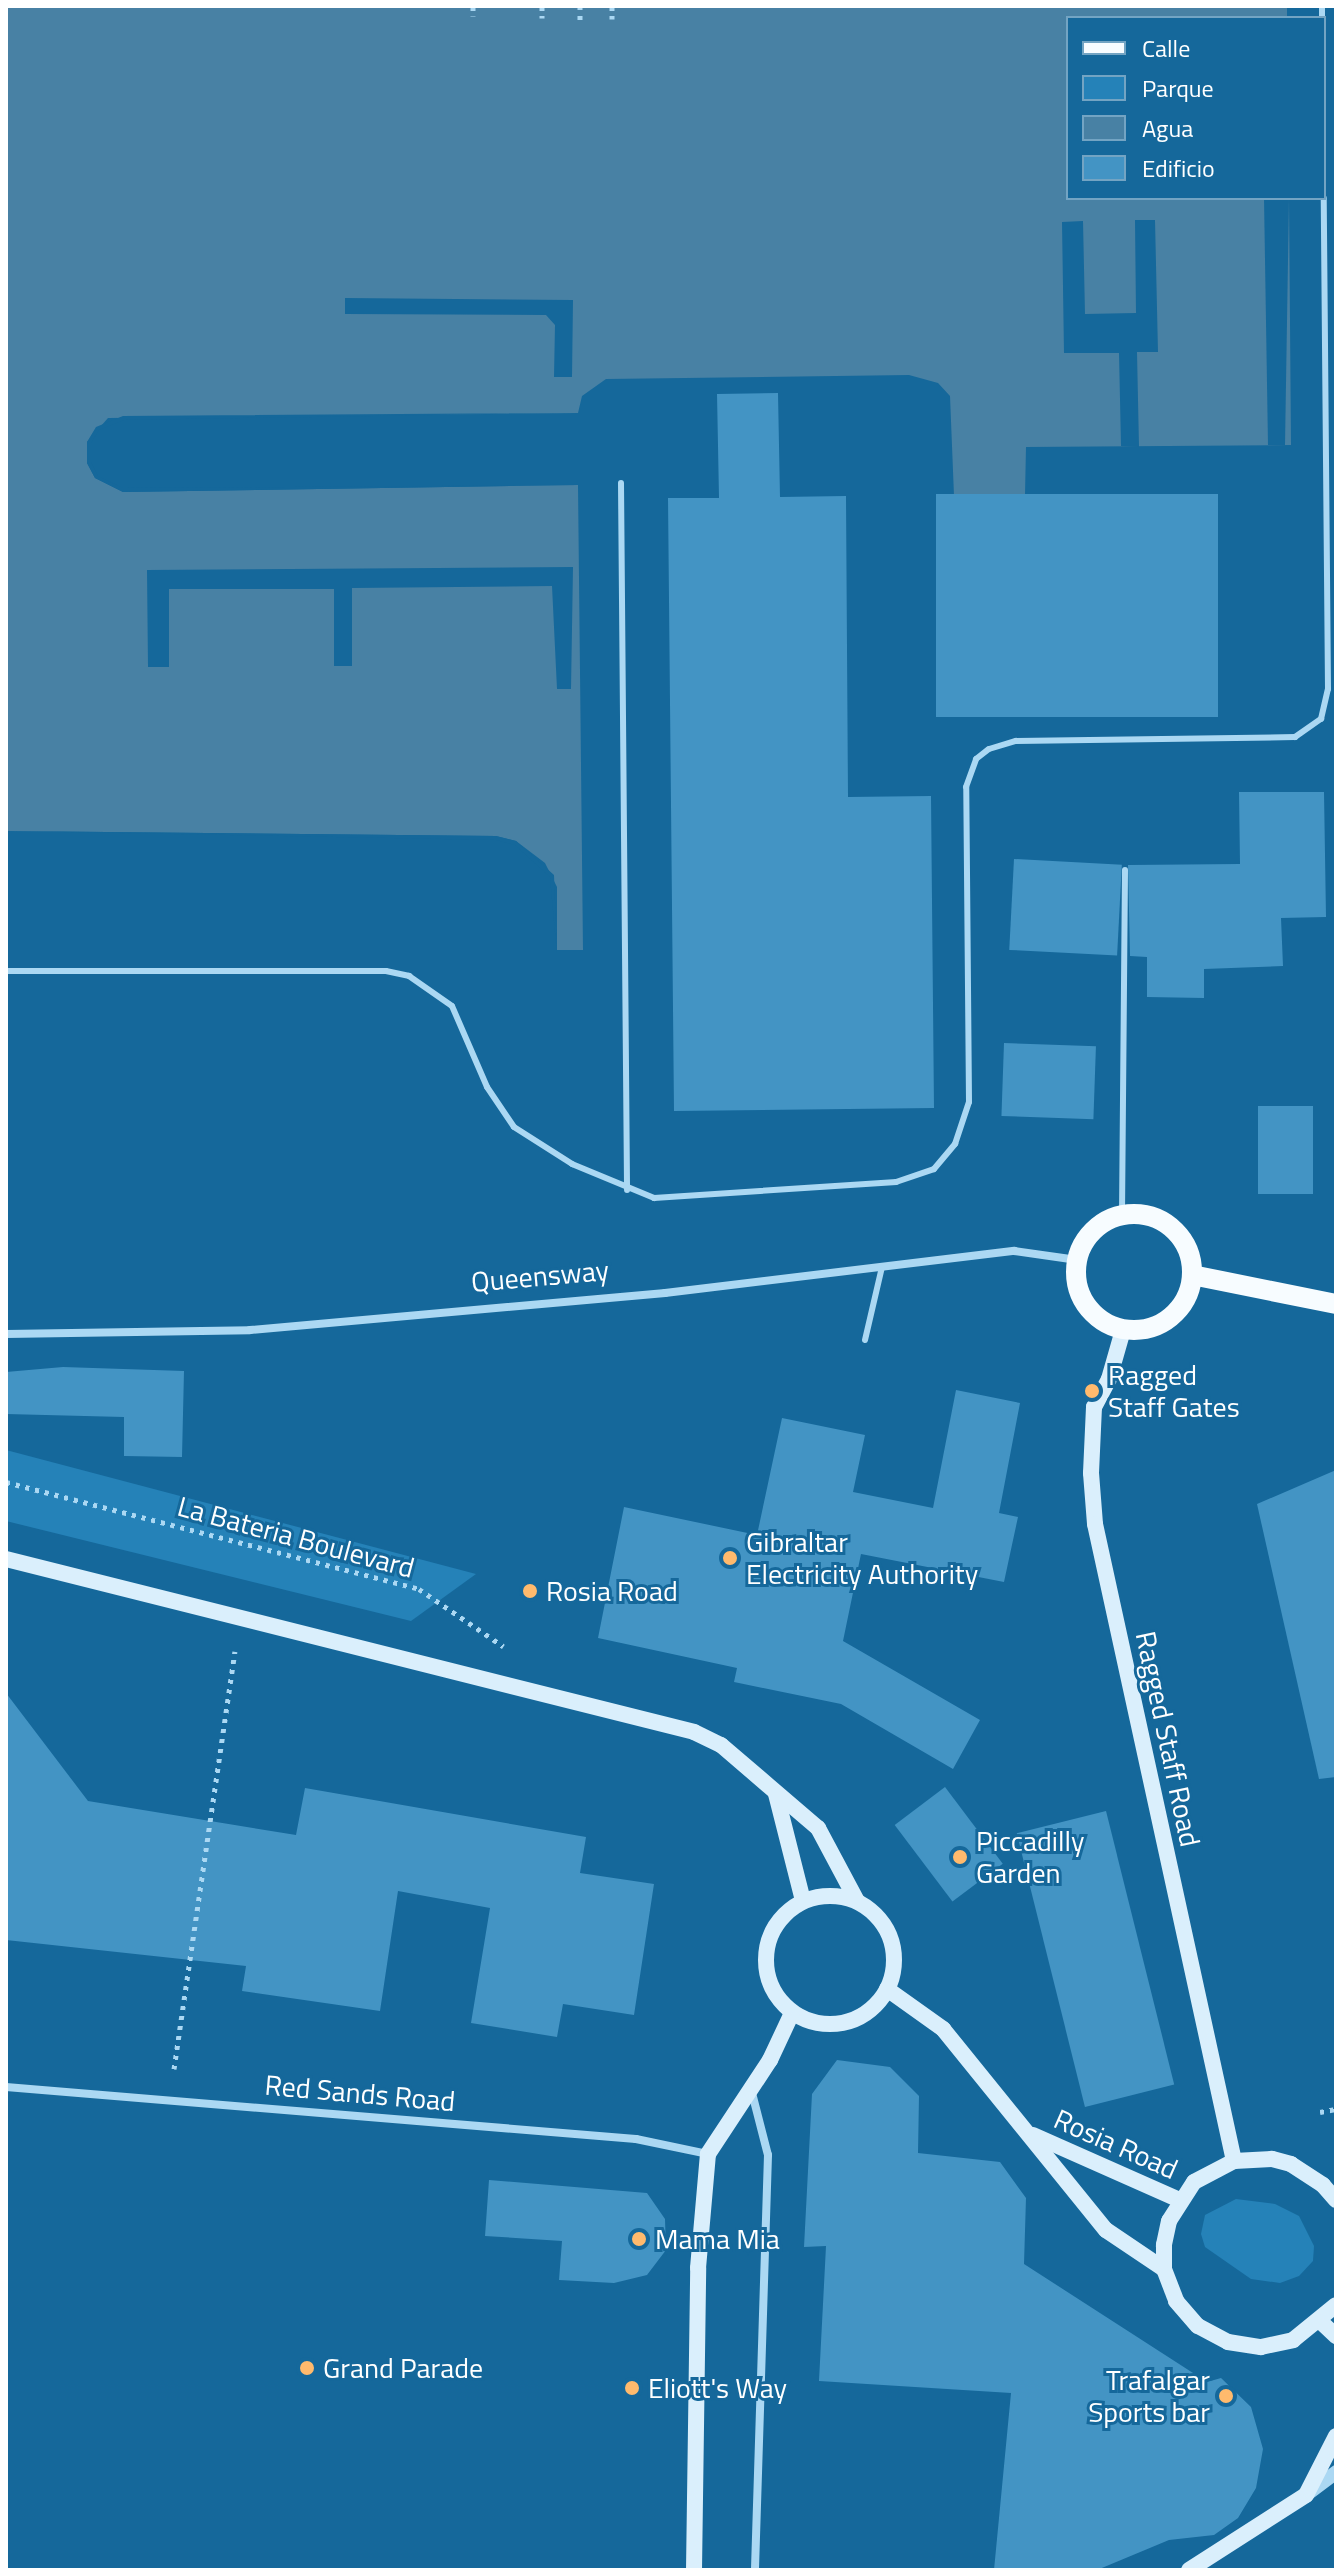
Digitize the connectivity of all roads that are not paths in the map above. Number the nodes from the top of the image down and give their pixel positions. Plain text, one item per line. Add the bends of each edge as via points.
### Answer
1 (1324, 200) edge
2 (621, 483) dead end
3 (1125, 870) dead end
4 (6, 971) edge
5 (627, 1190) junction
6 (1122, 1214) junction
7 (1077, 1260) junction
8 (882, 1267) junction
9 (1192, 1275) junction
10 (1336, 1304) edge
11 (1123, 1330) junction
12 (6, 1334) edge
13 (865, 1340) dead end
14 (6, 1559) edge
15 (776, 1794) junction
16 (803, 1901) junction
17 (857, 1901) junction
18 (887, 1989) junction
19 (792, 2013) junction
20 (6, 2087) edge
21 (751, 2088) junction
22 (1032, 2134) junction
23 (708, 2154) junction
24 (1234, 2161) junction
25 (1180, 2200) junction
26 (1336, 2200) edge
27 (1164, 2269) junction
28 (1335, 2306) edge
29 (1321, 2322) junction
30 (1336, 2336) edge
31 (1336, 2436) edge
32 (1336, 2472) edge
33 (1306, 2495) junction
34 (694, 2570) edge
35 (755, 2570) edge
36 (1189, 2570) edge

1 - 5 lane via 1328,689 1321,719 1311,730 1279,739 1016,741 989,749 976,759 966,787 969,1102 945,1158 934,1169 896,1182 673,1200
2 - 5 lane
3 - 6 lane
4 - 5 lane via 386,971 409,976 452,1006 487,1087 514,1127 562,1159
6 - 7 main road via 1093,1230
6 - 9 main road via 1157,1218 1172,1227 1190,1257
7 - 8 street, Queensway via 1014,1251
7 - 11 main road via 1076,1278 1086,1304 1105,1323
8 - 12 street, Queensway via 665,1293 250,1330
8 - 13 lane
9 - 10 main road
9 - 11 main road via 1177,1311 1143,1330
11 - 24 main road, Ragged Staff Road via 1109,1379 1094,1407 1095,1524
14 - 15 main road via 694,1732 721,1745
15 - 16 main road
15 - 17 main road via 818,1828
16 - 17 main road via 839,1896
16 - 19 main road via 775,1926 765,1961 775,1994
17 - 18 main road via 887,1930 894,1970
18 - 19 main road via 875,2005 841,2023 822,2024
18 - 22 main road, Rosia Road via 943,2029
19 - 21 main road
20 - 23 street, Red Sands Road via 636,2139
21 - 23 main road
21 - 35 street via 768,2155
22 - 25 main road, Rosia Road
22 - 27 main road, Rosia Road via 1106,2230
23 - 34 main road via 698,2268
24 - 25 main road via 1194,2182
24 - 26 main road via 1291,2164
25 - 27 main road via 1164,2245
27 - 29 main road via 1186,2315 1228,2342 1277,2345
28 - 29 main road
29 - 30 main road
31 - 33 main road
32 - 33 street
33 - 36 main road

